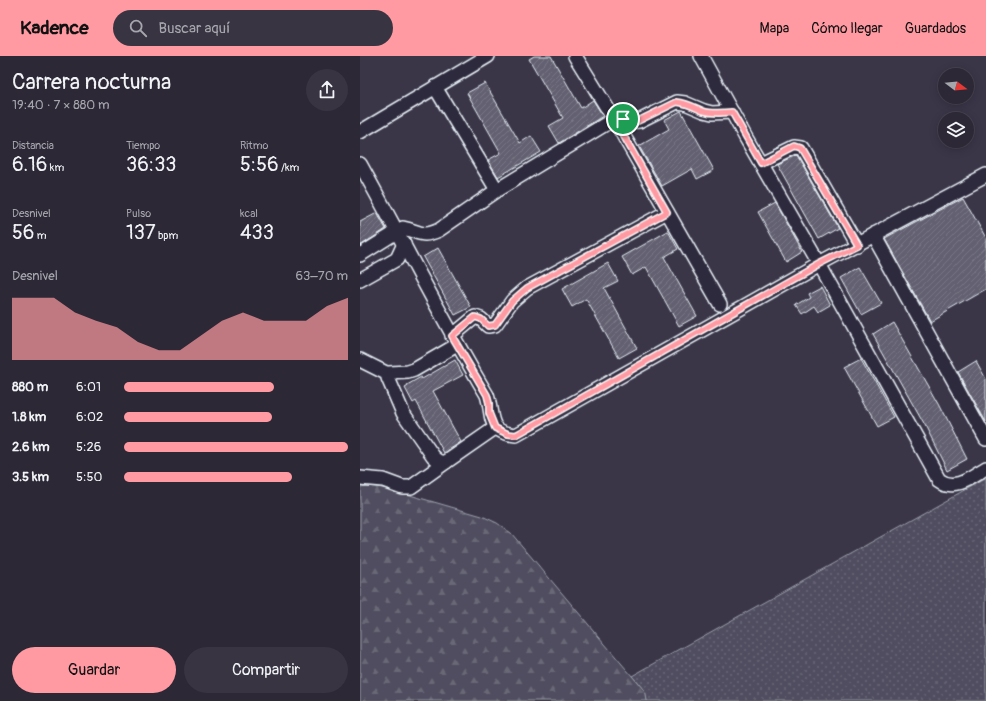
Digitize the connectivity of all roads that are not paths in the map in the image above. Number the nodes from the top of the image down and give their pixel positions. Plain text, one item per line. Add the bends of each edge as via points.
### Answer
1 (488, 56) edge
2 (575, 56) edge
3 (701, 56) edge
4 (434, 87) junction
5 (732, 112) junction
6 (614, 119) junction
7 (360, 132) edge
8 (761, 163) junction
9 (360, 164) edge
10 (986, 175) edge
11 (497, 190) junction
12 (667, 212) junction
13 (397, 231) junction
14 (873, 235) junction
15 (404, 244) junction
16 (857, 245) junction
17 (360, 255) edge
18 (819, 264) junction
19 (360, 280) edge
20 (720, 304) dead end
21 (454, 340) junction
22 (360, 360) edge
23 (388, 374) junction
24 (495, 428) junction
25 (986, 439) edge
26 (446, 462) junction
27 (986, 468) edge
28 (360, 478) edge

1 - 4 lane
2 - 6 lane
3 - 5 lane
4 - 7 lane
4 - 11 lane
5 - 6 lane via 712,113 677,102 638,121
5 - 8 lane
6 - 11 lane
6 - 12 lane
8 - 16 lane via 794,146 800,148
8 - 18 lane
9 - 13 lane
10 - 14 lane
11 - 13 lane via 429,235 403,228
12 - 20 lane
12 - 21 lane via 527,288 512,301 495,325 488,326 475,317
13 - 15 lane
13 - 17 lane
14 - 16 lane
14 - 25 lane
15 - 19 lane via 397,259
15 - 21 lane
16 - 18 lane
18 - 24 lane via 516,435
18 - 27 lane via 938,480 956,485
21 - 23 lane via 414,370
21 - 24 lane via 487,395 489,413
22 - 23 lane
23 - 26 lane via 403,413 437,461
24 - 26 lane
26 - 28 lane via 411,487 402,487 383,480

